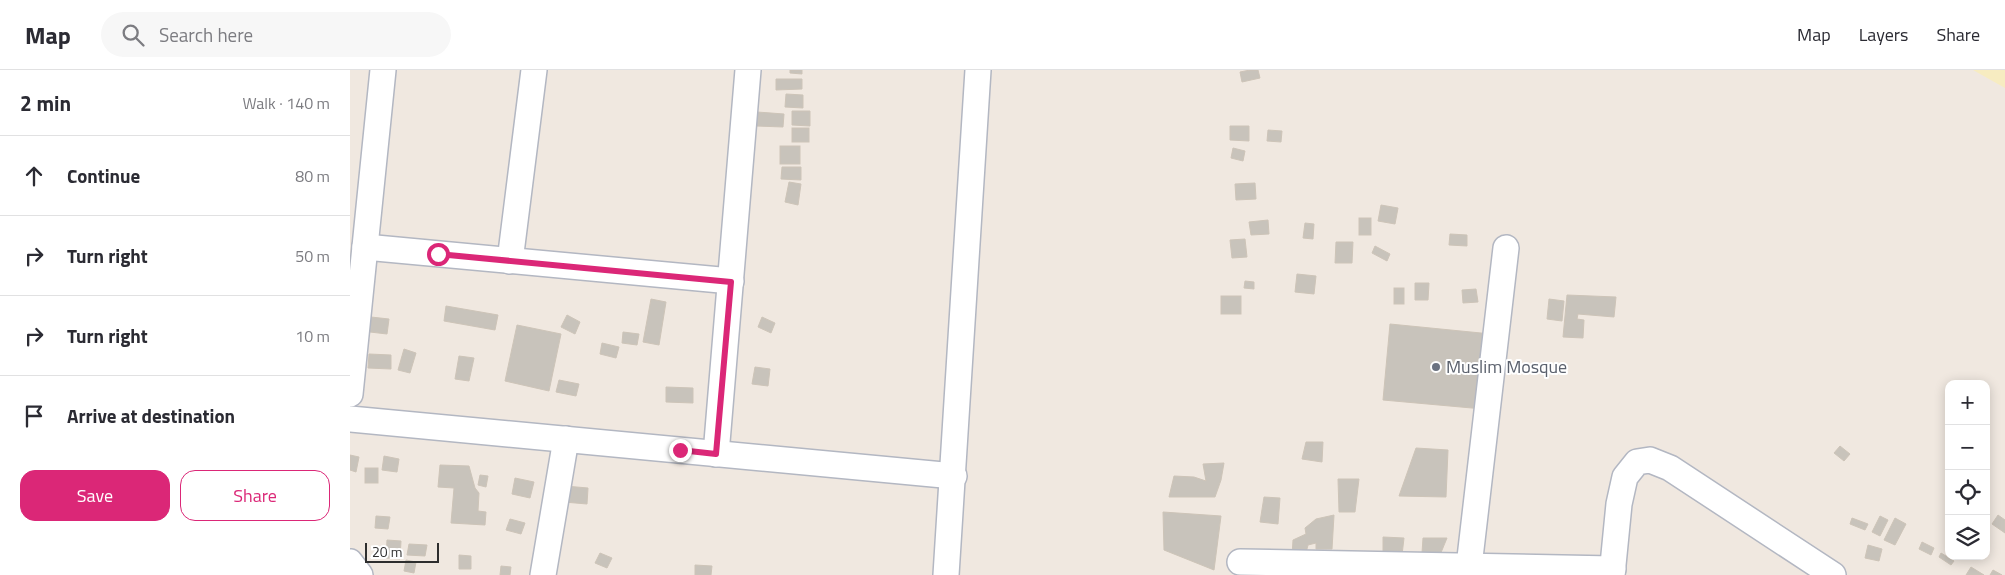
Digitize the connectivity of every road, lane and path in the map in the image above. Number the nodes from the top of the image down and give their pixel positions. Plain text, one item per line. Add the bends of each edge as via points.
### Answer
1 (383, 70) edge
2 (534, 70) edge
3 (748, 70) edge
4 (978, 70) edge
5 (365, 247) junction
6 (1506, 248) dead end
7 (510, 261) junction
8 (731, 282) junction
9 (350, 394) edge
10 (350, 419) edge
11 (566, 440) junction
12 (716, 454) junction
13 (954, 476) junction
14 (350, 562) edge
15 (1240, 562) dead end
16 (1469, 571) edge
17 (1612, 572) edge
18 (360, 575) edge
19 (543, 575) edge
20 (946, 575) edge
21 (1833, 575) edge

1 - 5 street
2 - 7 street
3 - 8 street
4 - 13 street
5 - 7 street
5 - 9 street
6 - 16 street
7 - 8 street
8 - 12 street
10 - 11 street
11 - 12 street
11 - 19 street
12 - 13 street
13 - 20 street
14 - 18 street
15 - 16 street
16 - 17 street
17 - 21 street via 1625,477 1637,462 1650,460 1670,468

